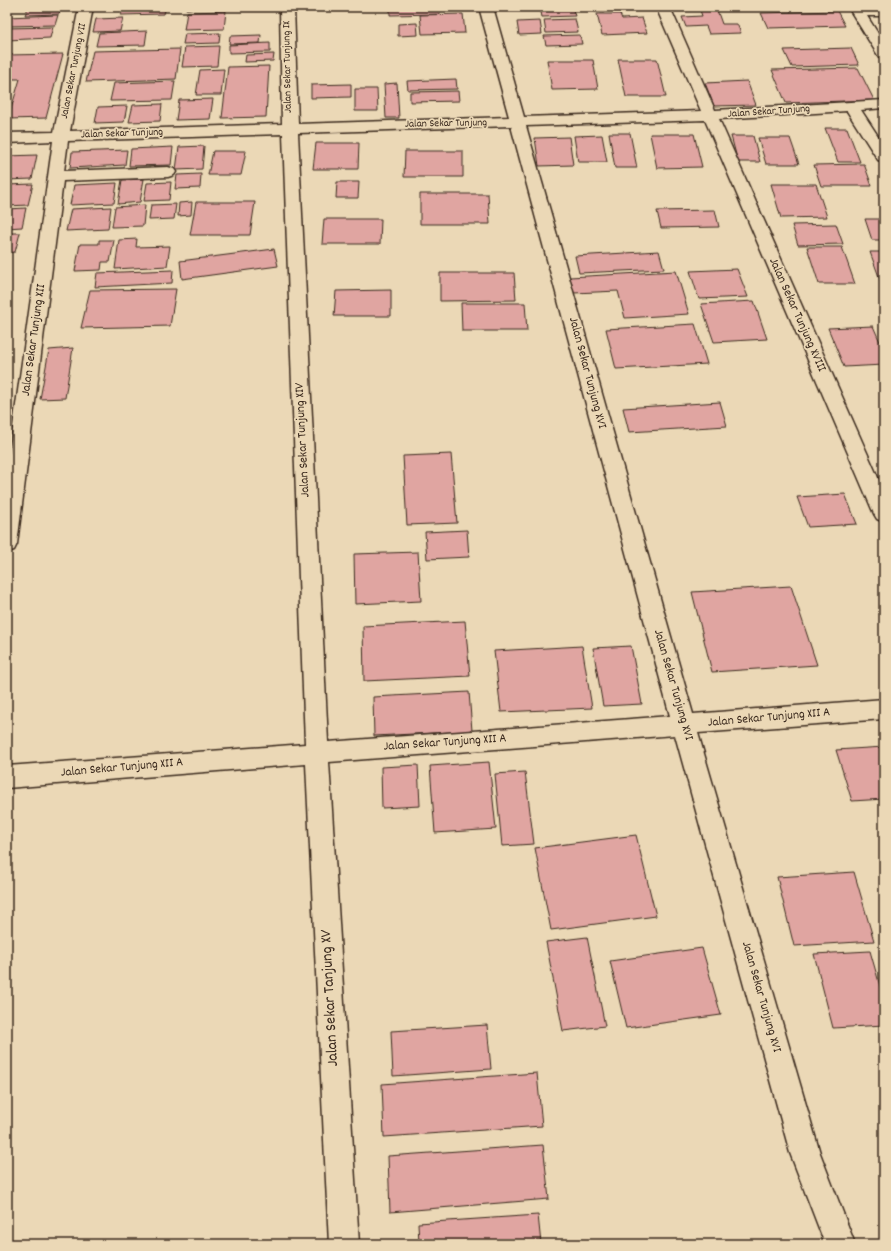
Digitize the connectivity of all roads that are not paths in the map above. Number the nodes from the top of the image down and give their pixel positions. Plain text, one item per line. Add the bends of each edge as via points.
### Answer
1 (86, 7) edge
2 (287, 7) edge
3 (486, 7) edge
4 (663, 7) edge
5 (857, 10) edge
6 (884, 12) edge
7 (884, 54) edge
8 (884, 104) edge
9 (851, 106) junction
10 (710, 115) junction
11 (517, 122) junction
12 (290, 128) junction
13 (61, 136) junction
14 (7, 138) edge
15 (884, 157) edge
16 (168, 172) dead end
17 (56, 176) junction
18 (884, 514) edge
19 (7, 544) edge
20 (884, 709) edge
21 (684, 725) junction
22 (317, 752) junction
23 (7, 777) edge
24 (344, 1244) edge
25 (840, 1244) edge

1 - 13 street, Jalan Sekar Tunjung VII
2 - 12 street, Jalan Sekar Tunjung IX
3 - 11 street, Jalan Sekar Tunjung XVI
4 - 10 street, Jalan Sekar Tunjung XVIII
5 - 6 street
5 - 7 street
8 - 9 street, Jalan Sekar Tunjung
9 - 10 street, Jalan Sekar Tunjung
9 - 15 street
10 - 11 street, Jalan Sekar Tunjung
10 - 18 street, Jalan Sekar Tunjung XVIII
11 - 12 street, Jalan Sekar Tunjung
11 - 21 street, Jalan Sekar Tunjung XVI
12 - 13 street, Jalan Sekar Tunjung
12 - 22 street, Jalan Sekar Tunjung XIV
13 - 14 street, Jalan Sekar Tunjung
13 - 17 street, Jalan Sekar Tunjung XII
16 - 17 street
17 - 19 street, Jalan Sekar Tunjung XII
20 - 21 street, Jalan Sekar Tunjung XII A
21 - 22 street, Jalan Sekar Tunjung XII A
21 - 25 street, Jalan Sekar Tunjung XVI via 805,1153
22 - 23 street, Jalan Sekar Tunjung XII A
22 - 24 street, Jalan Sekar Tanjung XV

